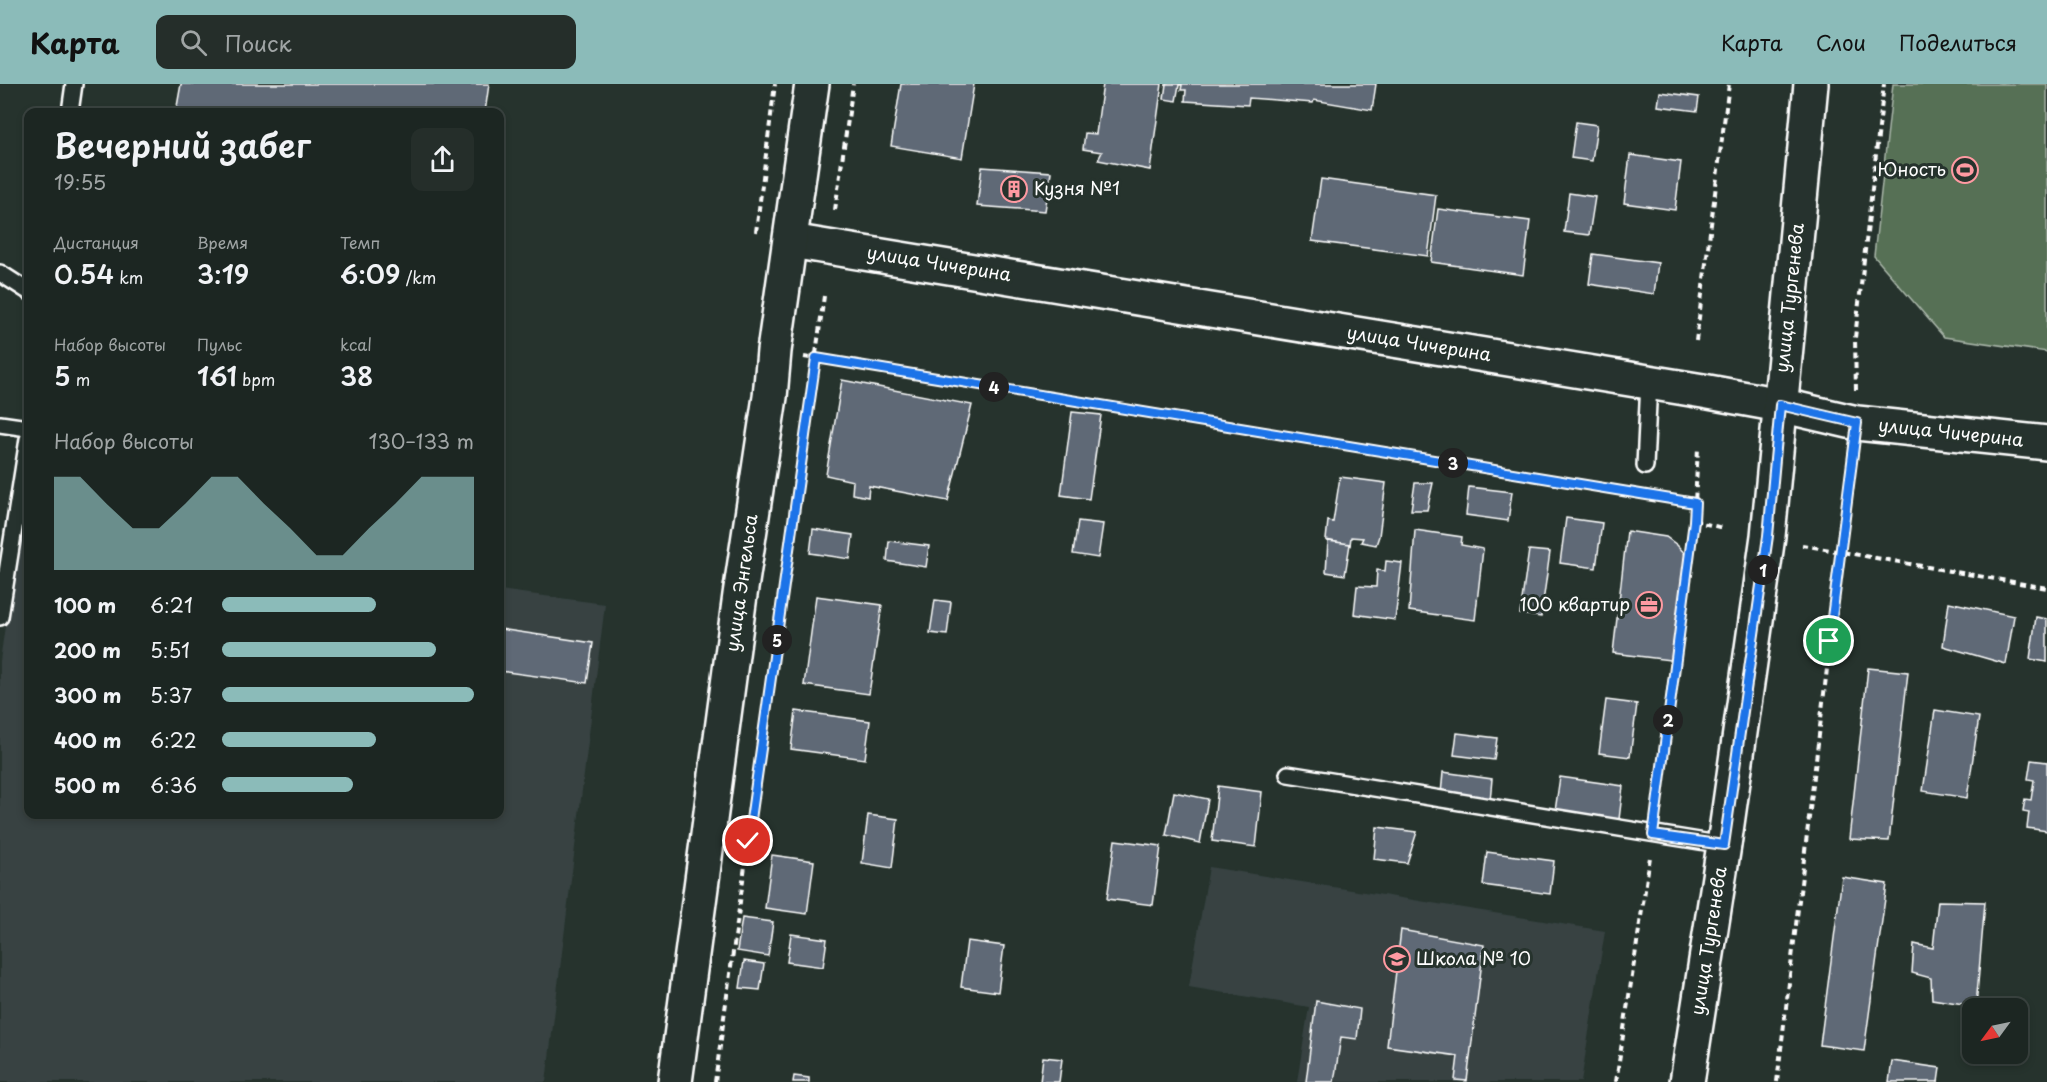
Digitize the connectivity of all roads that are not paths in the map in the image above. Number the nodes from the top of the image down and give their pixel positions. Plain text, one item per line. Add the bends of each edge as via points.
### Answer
1 (74, 84) edge
2 (812, 84) edge
3 (1811, 84) edge
4 (71, 108) edge
5 (791, 241) junction
6 (0, 273) edge
7 (24, 288) edge
8 (1649, 382) junction
9 (1780, 405) junction
10 (0, 424) edge
11 (24, 427) edge
12 (2047, 443) edge
13 (24, 464) edge
14 (1645, 466) dead end
15 (0, 617) edge
16 (1288, 774) dead end
17 (1724, 845) junction
18 (675, 1082) edge
19 (1687, 1082) edge

1 - 4 lane
2 - 5 street, улица Энгельса
3 - 9 street, улица Тургенева
5 - 8 street, улица Чичерина
5 - 18 street, улица Энгельса
6 - 7 lane
8 - 9 street, улица Чичерина
8 - 14 lane
9 - 12 street, улица Чичерина via 1857,423
9 - 17 street, улица Тургенева via 1768,536
10 - 11 lane
13 - 15 lane
16 - 17 lane
17 - 19 street, улица Тургенева

